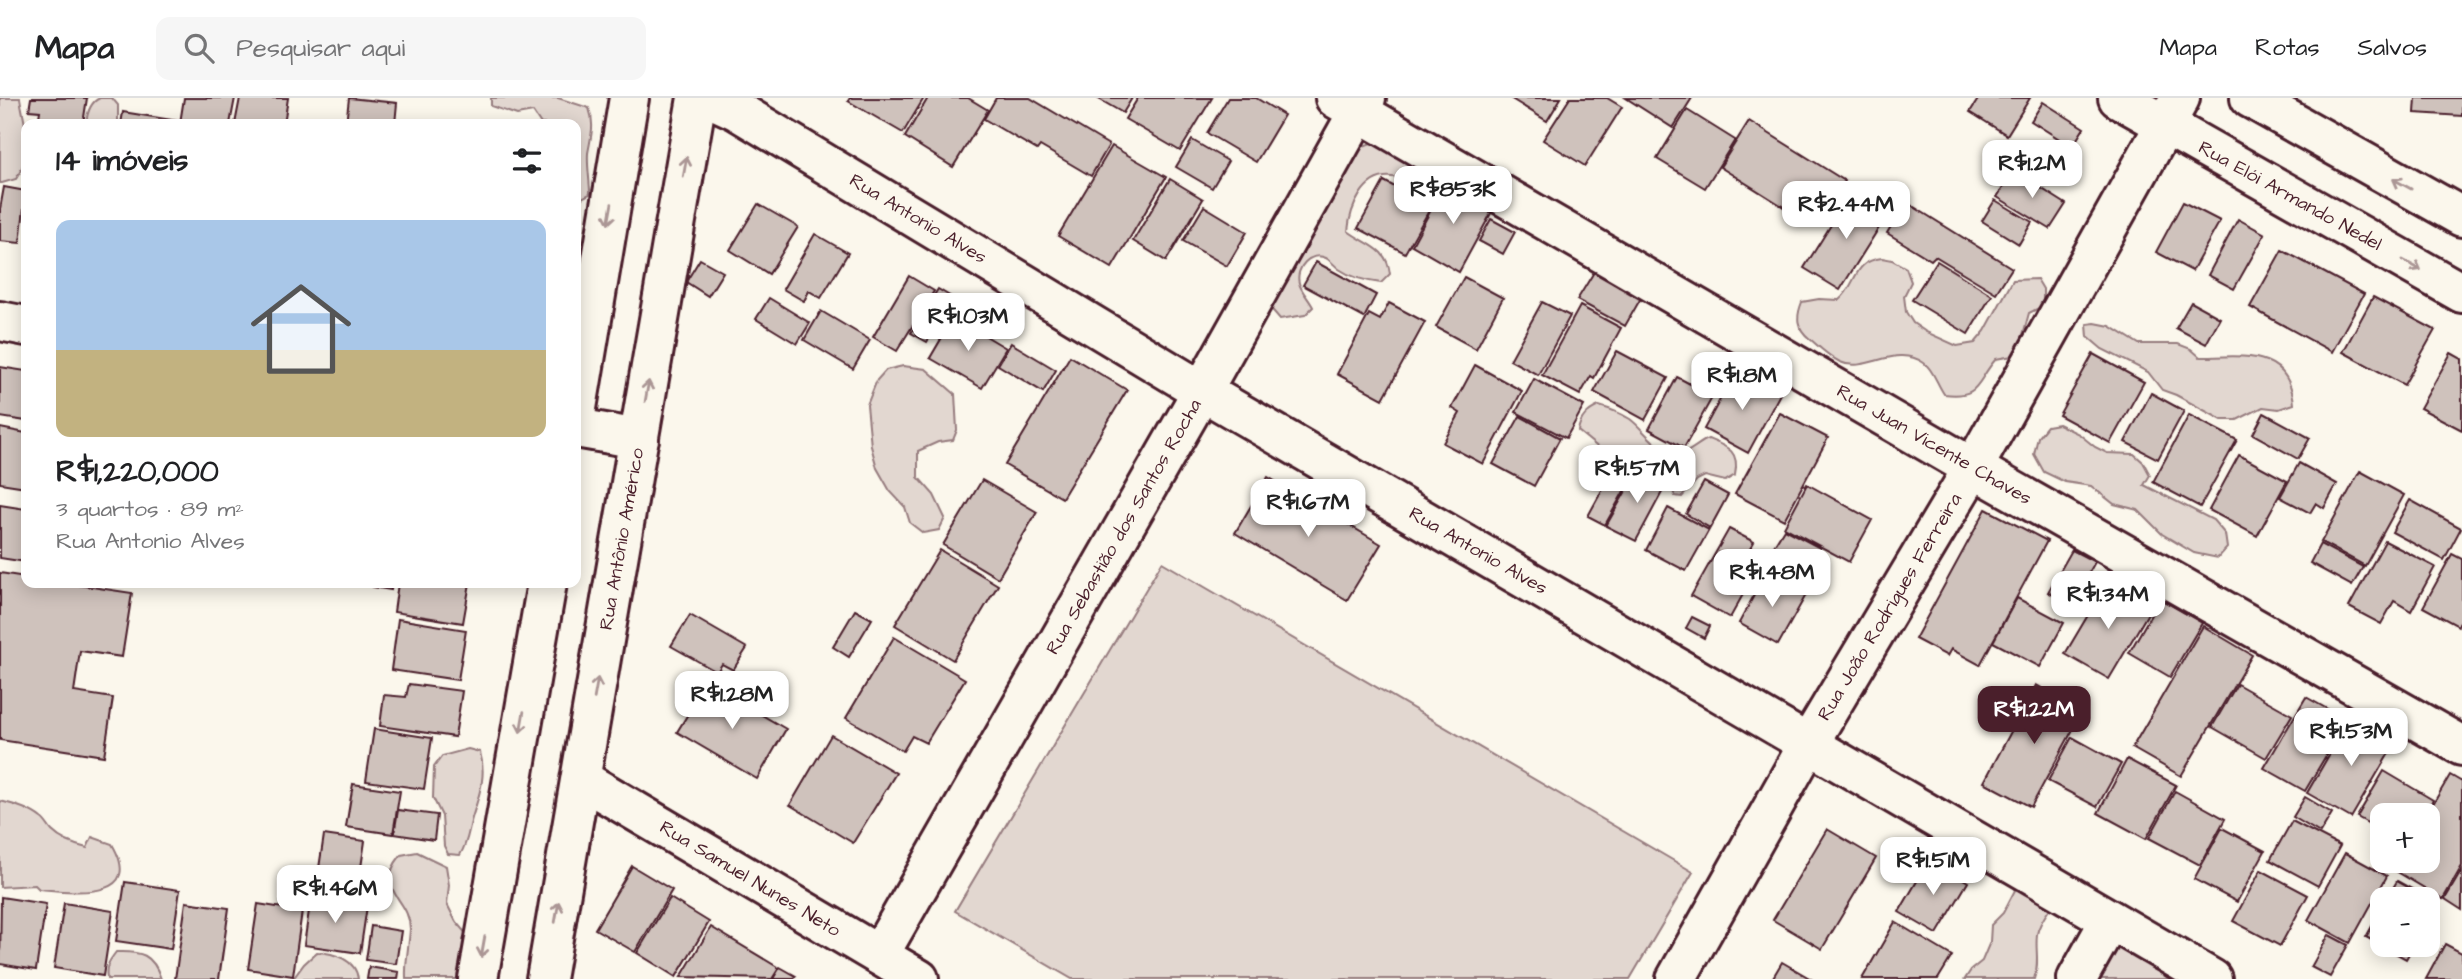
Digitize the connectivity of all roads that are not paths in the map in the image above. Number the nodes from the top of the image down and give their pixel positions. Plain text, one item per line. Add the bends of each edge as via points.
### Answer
1 (629, 98) edge
2 (697, 98) edge
3 (709, 98) edge
4 (2118, 98) edge
5 (2249, 98) edge
6 (1353, 103) edge
7 (2173, 112) edge
8 (2462, 217) edge
9 (2462, 293) edge
10 (0, 321) edge
11 (21, 325) edge
12 (581, 384) edge
13 (1202, 391) junction
14 (581, 429) edge
15 (639, 439) junction
16 (1973, 468) junction
17 (546, 588) edge
18 (1810, 743) junction
19 (2462, 746) edge
20 (581, 779) junction
21 (2110, 920) junction
22 (879, 955) junction
23 (478, 979) edge
24 (545, 979) edge
25 (919, 979) edge
26 (1676, 979) edge
27 (2077, 979) edge
28 (2212, 979) edge

1 -> 12 street
15 -> 2 street, Rua Antônio Américo
3 - 13 street, Rua Antonio Alves
4 - 7 street, Rua Elói Armando Nedel
8 -> 5 street
6 - 13 street, Rua Sebastião dos Santos Rocha
6 - 16 street, Rua Juan Vicente Chaves
7 -> 9 street, Rua Elói Armando Nedel
7 - 16 street, Rua João Rodrigues Ferreira
10 - 11 street
13 - 18 street, Rua Antonio Alves
13 - 22 street, Rua Sebastião dos Santos Rocha
14 - 15 street
20 -> 15 street, Rua Antônio Américo
16 - 18 street, Rua João Rodrigues Ferreira
16 - 19 street, Rua Juan Vicente Chaves
17 -> 23 street
18 - 21 street, Rua Antonio Alves
18 - 26 street, Rua João Rodrigues Ferreira
20 - 22 street, Rua Samuel Nunes Neto
24 -> 20 street, Rua Antônio Américo
21 - 27 street
21 - 28 street, Rua Antonio Alves
22 - 25 street, Rua Samuel Nunes Neto

